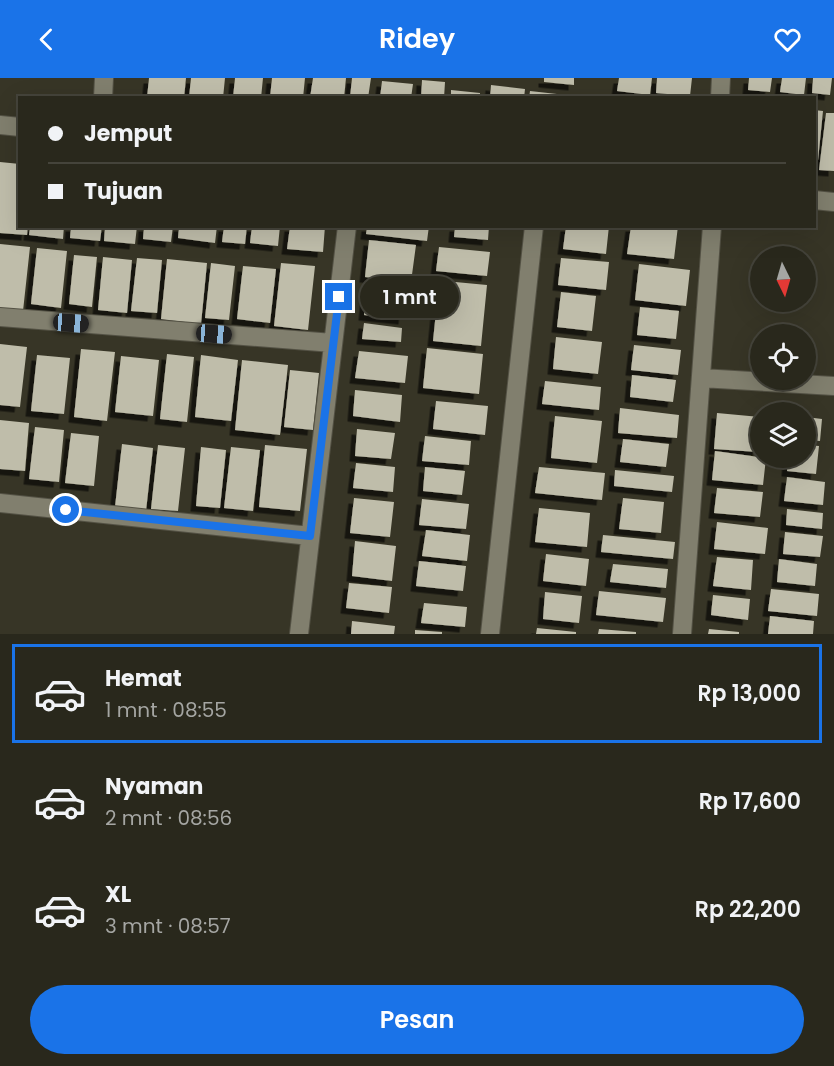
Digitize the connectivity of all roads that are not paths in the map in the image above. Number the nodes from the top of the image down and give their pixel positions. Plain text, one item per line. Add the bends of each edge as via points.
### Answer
1 (104, 78) edge
2 (721, 78) edge
3 (103, 96) edge
4 (720, 96) edge
5 (0, 125) edge
6 (18, 127) edge
7 (816, 200) edge
8 (834, 202) edge
9 (347, 228) edge
10 (534, 228) edge
11 (712, 228) edge
12 (0, 317) edge
13 (333, 343) junction
14 (701, 378) junction
15 (834, 386) edge
16 (0, 503) edge
17 (310, 536) junction
18 (299, 634) edge
19 (490, 634) edge
20 (682, 634) edge

1 - 3 street
2 - 4 street
5 - 6 street
7 - 8 street
9 - 13 street
10 - 19 street
11 - 14 street
12 - 13 street
13 - 17 street
14 - 15 street
14 - 20 street
16 - 17 street
17 - 18 street

